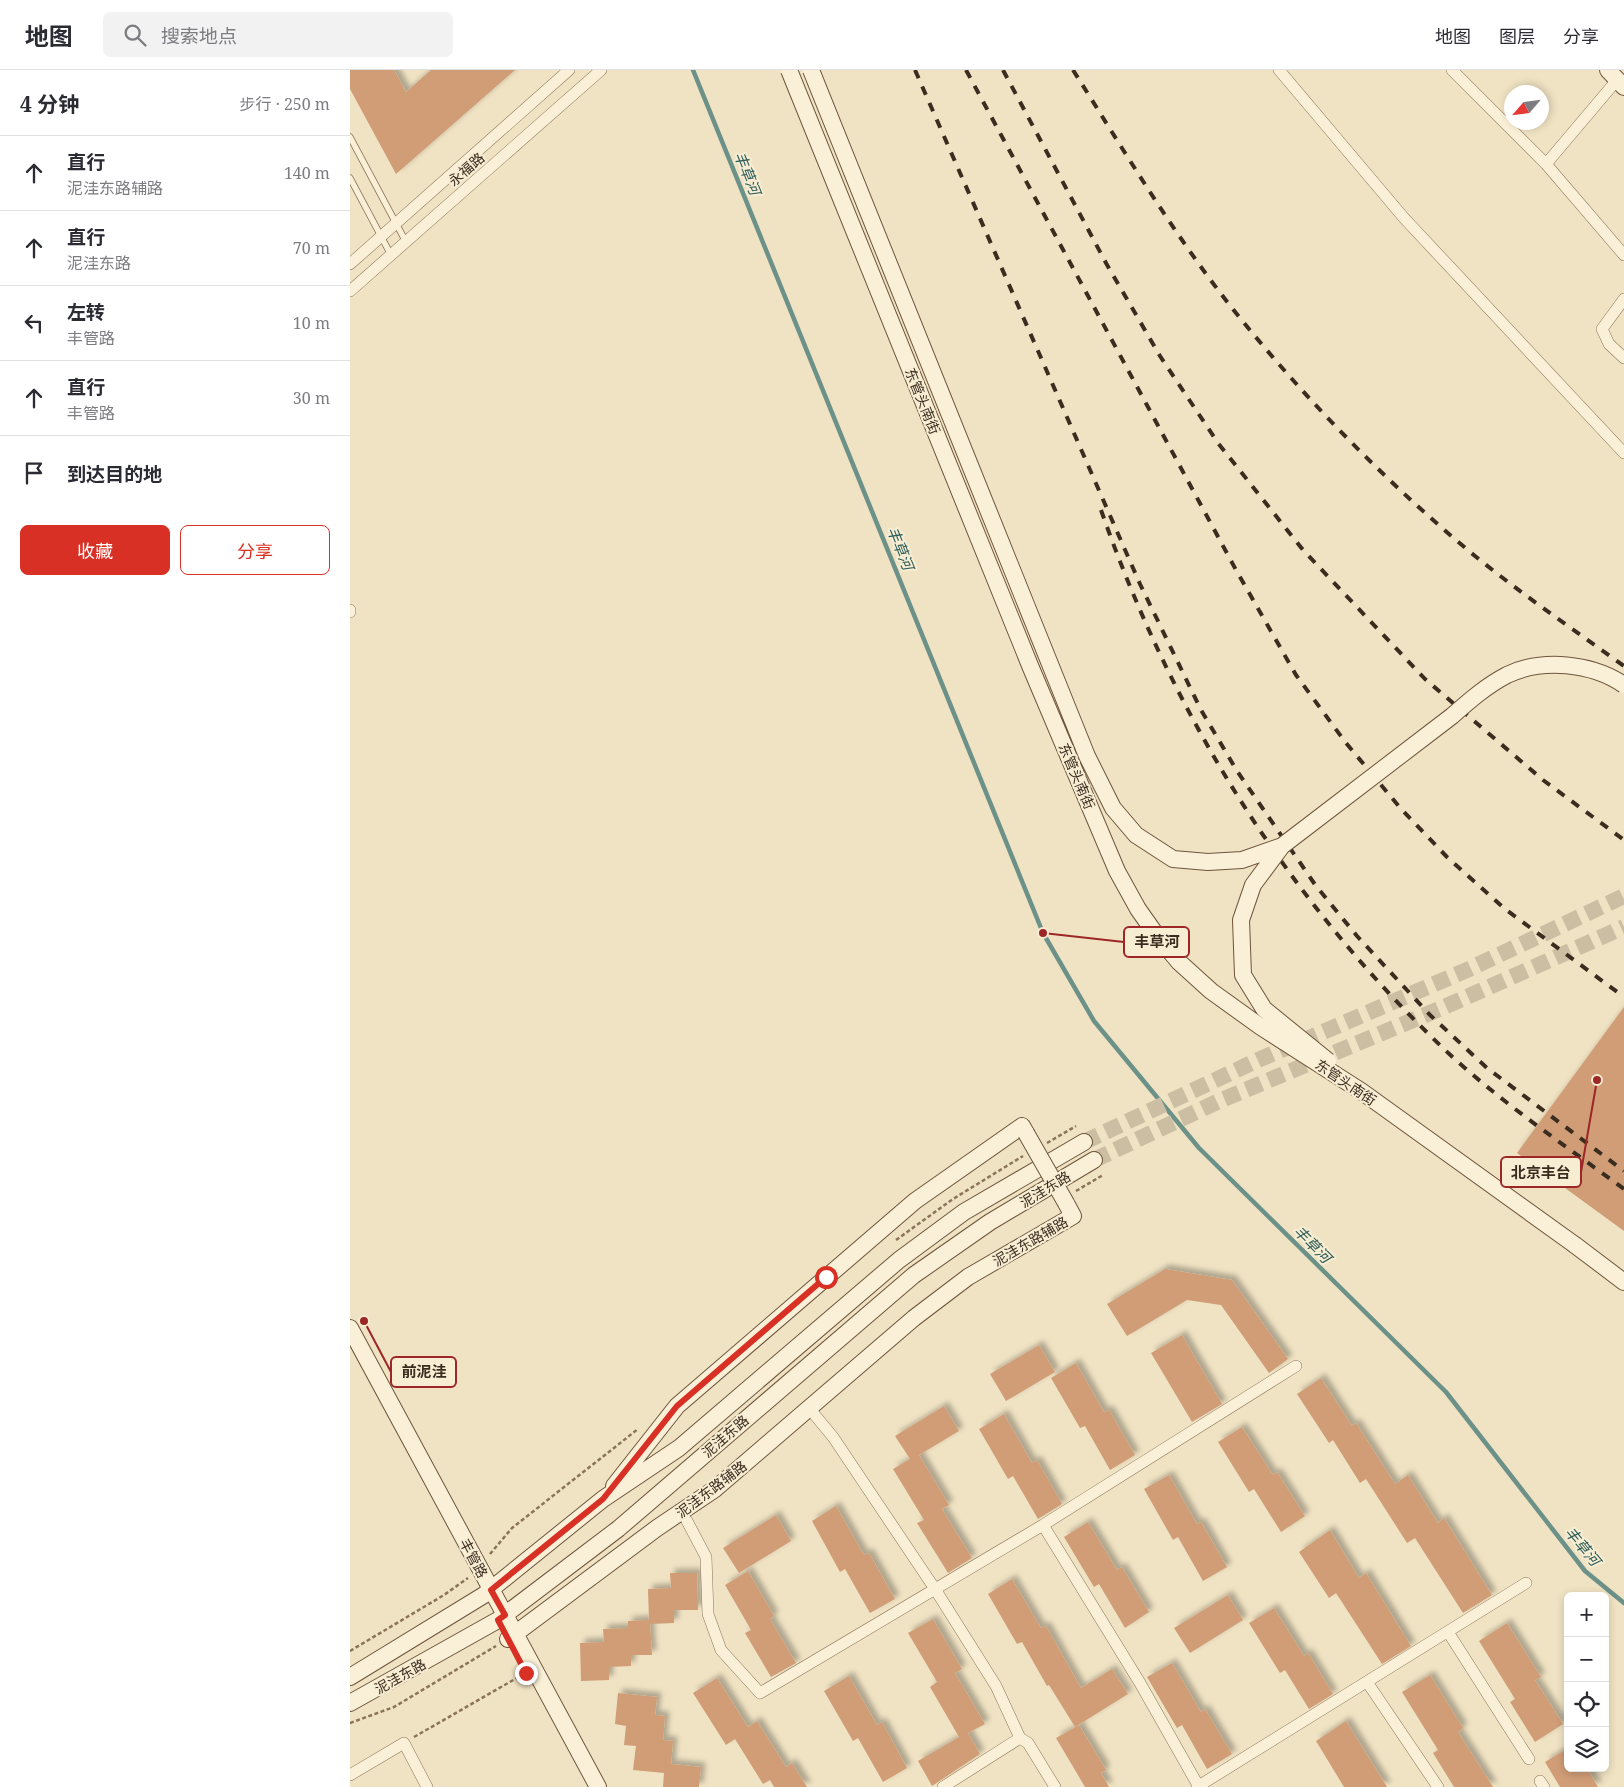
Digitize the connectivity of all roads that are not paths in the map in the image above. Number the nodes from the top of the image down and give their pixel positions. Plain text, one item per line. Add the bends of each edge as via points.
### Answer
1 (569, 70) edge
2 (601, 70) edge
3 (789, 70) edge
4 (811, 70) edge
5 (1279, 70) edge
6 (1452, 70) edge
7 (1618, 77) edge
8 (350, 137) edge
9 (1546, 164) junction
10 (350, 178) edge
11 (396, 223) junction
12 (381, 236) junction
13 (406, 242) junction
14 (391, 255) junction
15 (1624, 255) edge
16 (350, 264) edge
17 (350, 291) edge
18 (1624, 299) edge
19 (1624, 358) edge
20 (1624, 453) edge
21 (1624, 685) edge
22 (1282, 846) junction
23 (1361, 1091) junction
24 (1084, 1142) tunnel mouth
25 (1094, 1160) tunnel mouth
26 (1575, 1245) junction
27 (1624, 1271) edge
28 (1624, 1282) edge
29 (350, 1328) edge
30 (350, 1352) edge
31 (1296, 1366) dead end
32 (809, 1408) junction
33 (603, 1499) junction
34 (686, 1521) dead end
35 (1044, 1525) junction
36 (1526, 1583) dead end
37 (935, 1589) junction
38 (488, 1592) junction
39 (501, 1617) junction
40 (1448, 1632) junction
41 (511, 1636) junction
42 (350, 1677) edge
43 (1367, 1682) junction
44 (350, 1703) edge
45 (1020, 1738) junction
46 (1529, 1758) dead end
47 (350, 1775) edge
48 (427, 1787) edge
49 (587, 1787) edge
50 (598, 1787) edge
51 (943, 1787) edge
52 (1055, 1787) edge
53 (1198, 1787) edge
54 (1438, 1787) edge

1 - 11 street, 永福路
2 - 13 street, 永福路
3 - 23 main road, 东管头南街, bridge via 1031,668 1117,871 1157,936 1179,962 1211,991
4 - 22 main road, 东管头南街, bridge via 1083,747 1113,808 1136,835 1172,859 1242,860
5 - 20 street via 1404,218
6 - 9 street
7 - 9 street
8 - 11 lane
9 - 15 street
10 - 12 lane
11 - 12 street, 永福路
11 - 13 lane
12 - 14 lane
12 - 16 street, 永福路
13 - 14 street, 永福路
14 - 17 street, 永福路
18 - 19 street via 1602,328 1609,344
21 - 22 main road, bridge via 1611,676 1568,665 1537,667 1508,675 1475,696
22 - 23 main road, bridge via 1253,885 1241,920 1244,975 1264,1009 1310,1044
23 - 26 main road, 东管头南街, bridge
24 - 33 main road, 泥洼东路 via 964,1212 898,1260 679,1448
25 - 39 main road, 泥洼东路 via 990,1222 914,1275 618,1529
26 - 27 main road via 1612,1269
26 - 28 main road, 东管头南街
29 - 38 main road, 丰管路
30 - 38 main road, 丰管路
31 - 35 street
32 - 33 main road, 泥洼东路辅路, bridge via 960,1283 1073,1216 1022,1126 915,1201 677,1406
32 - 37 street via 833,1437
32 - 41 main road, 泥洼东路辅路 via 703,1499 657,1528
33 - 38 main road, 泥洼东路
34 - 37 street via 706,1557 708,1614 721,1650 760,1694
35 - 37 street
35 - 53 street via 1140,1683
36 - 40 street
37 - 45 street via 996,1686
38 - 39 main road, 丰管路
38 - 42 main road, 泥洼东路
39 - 41 main road, 丰管路
39 - 44 main road, 泥洼东路
40 - 43 street
40 - 46 street
41 - 49 main road, 丰管路 via 526,1673
41 - 50 main road, 丰管路
43 - 53 street
43 - 54 street
45 - 51 street
45 - 52 street via 1028,1743
47 - 48 street via 404,1743

